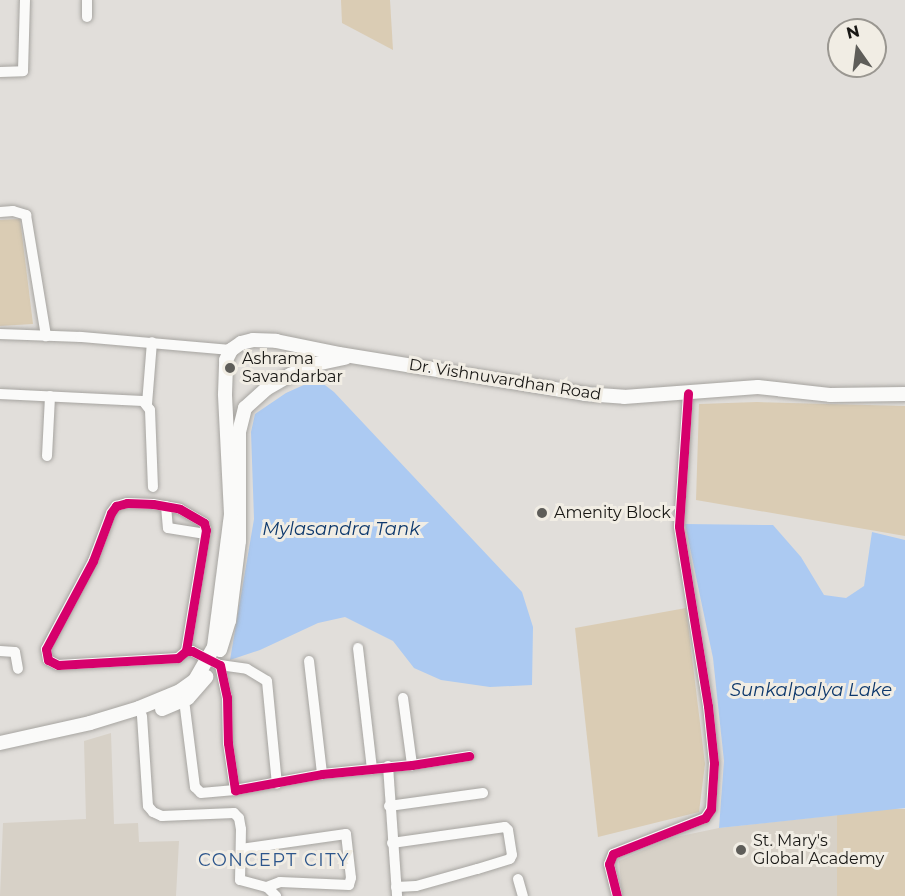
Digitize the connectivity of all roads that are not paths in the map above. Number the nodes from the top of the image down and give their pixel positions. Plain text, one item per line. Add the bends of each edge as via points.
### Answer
1 (25, 0) edge
2 (87, 0) edge
3 (87, 17) dead end
4 (0, 72) edge
5 (0, 212) edge
6 (0, 334) edge
7 (46, 336) junction
8 (152, 342) junction
9 (231, 350) junction
10 (356, 357) junction
11 (688, 393) junction
12 (0, 394) edge
13 (905, 394) edge
14 (50, 396) junction
15 (147, 405) junction
16 (47, 456) dead end
17 (153, 487) dead end
18 (166, 506) junction
19 (206, 534) junction
20 (358, 648) dead end
21 (0, 651) edge
22 (186, 651) junction
23 (309, 661) dead end
24 (214, 662) junction
25 (18, 669) dead end
26 (403, 698) dead end
27 (184, 700) junction
28 (142, 716) junction
29 (0, 743) edge
30 (0, 753) edge
31 (469, 756) dead end
32 (412, 765) junction
33 (388, 766) junction
34 (372, 769) junction
35 (322, 774) junction
36 (277, 784) junction
37 (235, 790) junction
38 (483, 793) dead end
39 (389, 806) junction
40 (392, 843) junction
41 (241, 849) junction
42 (518, 879) dead end
43 (267, 886) junction
44 (397, 891) edge
45 (276, 896) edge
46 (523, 896) edge
47 (617, 896) edge

1 - 4 street via 23,71
2 - 3 street
5 - 7 street via 26,215
6 - 7 street
7 - 8 street
8 - 9 street
8 - 15 street
9 - 10 main road, Dr. Vishnuvardhan Road via 254,340 276,341
9 - 24 main road, Dr. Vishnuvardhan Road via 226,360 225,394 231,513
10 - 11 main road, Dr. Vishnuvardhan Road via 585,394 624,397
10 - 24 main road, Dr. Vishnuvardhan Road via 329,361 290,375 245,408 239,432 239,541 229,621
11 - 13 main road, Dr. Vishnuvardhan Road via 758,387 830,395
11 - 47 street via 679,513 708,706 714,763 711,809 705,818 614,854 609,864
12 - 14 street
14 - 15 street via 135,400
14 - 16 street
15 - 17 street
18 - 19 street via 197,516 204,523
18 - 19 street via 168,528
18 - 22 street via 116,506 93,561 46,649 48,660 58,665 178,658
19 - 22 street
20 - 34 street
21 - 25 street via 15,652
22 - 24 street
23 - 35 street
24 - 27 main road, Dr. Vishnuvardhan Road via 198,689
24 - 29 main road, Dr. Vishnuvardhan Road via 167,698 90,723
24 - 36 street via 247,669 267,681
24 - 37 street via 227,697
26 - 32 street
27 - 28 main road, Dr. Vishnuvardhan Road
27 - 37 street via 195,787 201,793
28 - 30 main road, Dr. Vishnuvardhan Road
28 - 41 street via 148,806 162,816 234,813 242,829
31 - 32 street
32 - 33 street
33 - 34 street
33 - 39 street
34 - 35 street
35 - 36 street
36 - 37 street
38 - 39 street
39 - 40 street
40 - 44 street
40 - 44 street via 505,827 512,855 510,859
41 - 43 street via 240,880
41 - 43 street via 346,834 349,885 280,882
42 - 46 street
43 - 45 street

